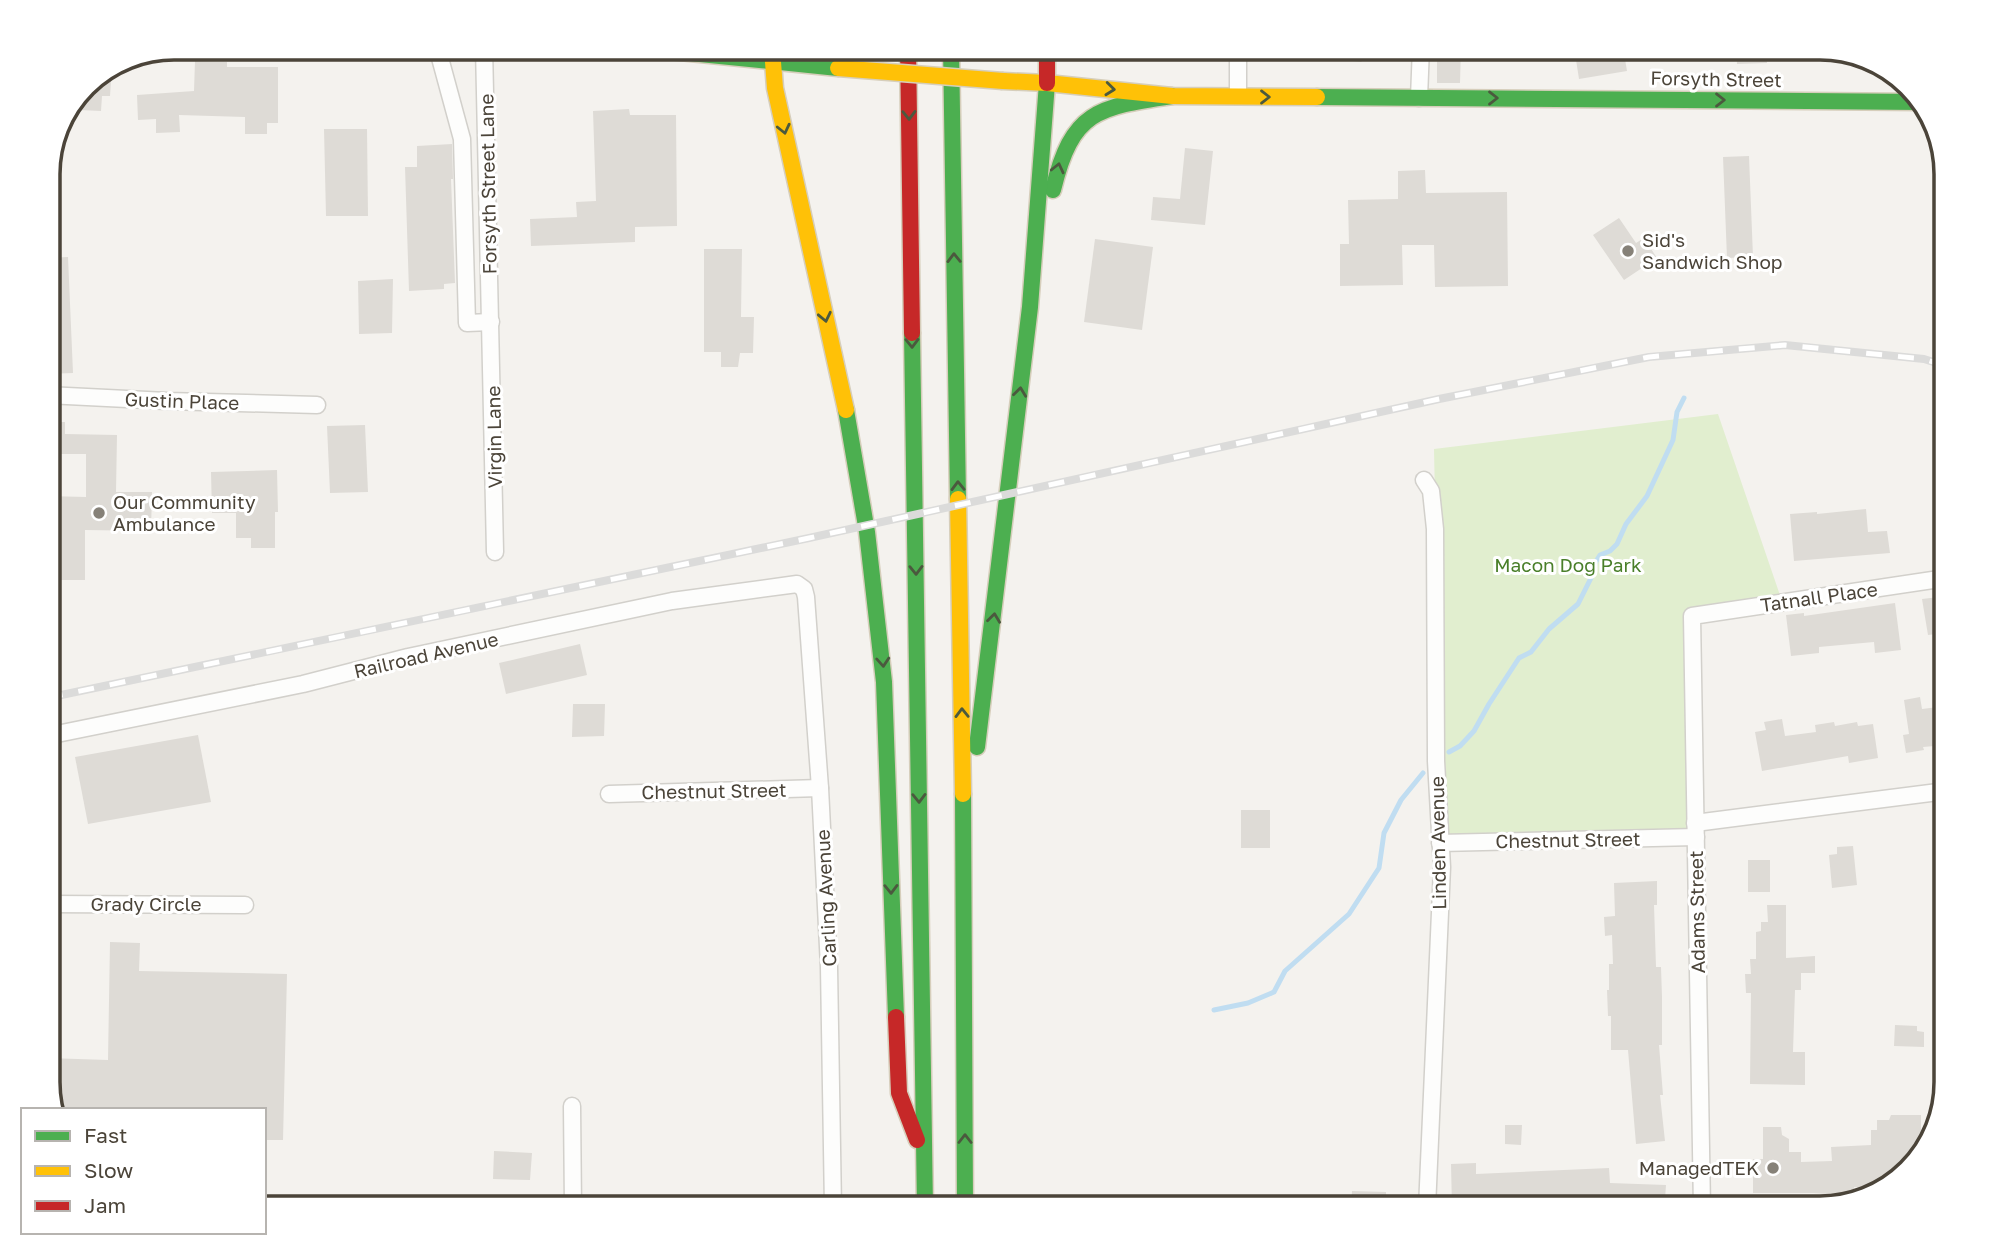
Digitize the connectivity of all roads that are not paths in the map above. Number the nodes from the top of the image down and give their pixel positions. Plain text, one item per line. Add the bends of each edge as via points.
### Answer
1 (441, 60) edge
2 (484, 60) edge
3 (772, 60) edge
4 (797, 60) edge
5 (908, 60) edge
6 (951, 60) edge
7 (1046, 60) edge
8 (1238, 60) edge
9 (1420, 60) edge
10 (1047, 83) junction
11 (1172, 96) junction
12 (1238, 96) junction
13 (1419, 98) junction
14 (1908, 102) edge
15 (1030, 307) junction
16 (491, 322) junction
17 (60, 396) edge
18 (317, 405) dead end
19 (1424, 480) dead end
20 (495, 552) dead end
21 (1933, 581) edge
22 (804, 589) joint
23 (1692, 616) joint
24 (60, 733) edge
25 (820, 788) junction
26 (1933, 793) edge
27 (609, 794) dead end
28 (1696, 830) junction
29 (964, 831) junction
30 (1440, 843) junction
31 (60, 904) edge
32 (245, 905) dead end
33 (572, 1106) dead end
34 (924, 1159) junction
35 (573, 1196) edge
36 (833, 1196) edge
37 (925, 1196) edge
38 (965, 1196) edge
39 (1427, 1196) edge
40 (1702, 1196) edge

1 - 16 street via 462,139 467,323
2 - 16 street, Forsyth Street Lane
3 -> 34 main road via 867,526 884,682 899,1093
4 - 10 main road, Forsyth Street, bridge via 838,68
5 -> 34 main road
29 -> 6 main road
7 - 10 main road
8 - 12 street
9 - 13 street
10 -> 11 main road, Forsyth Street
10 - 15 main road
11 - 12 main road, Forsyth Street
15 -> 11 main road via 1057,171 1068,140 1100,112
12 -> 13 main road, Forsyth Street
13 -> 14 main road, Forsyth Street
29 -> 15 main road
16 - 20 street, Virgin Lane
17 - 18 street, Gustin Place
19 - 30 street, Linden Avenue via 1431,491 1435,528
21 - 23 street, Tatnall Place
22 - 24 street, Railroad Avenue via 797,584 672,601
22 - 25 street, Carling Avenue
23 - 28 street, Adams Street
25 - 27 street, Chestnut Street
25 - 36 street, Carling Avenue
26 - 28 street, Chestnut Street
28 - 30 street, Chestnut Street
28 - 40 street, Adams Street
38 -> 29 main road
30 - 39 street, Linden Avenue
31 - 32 street, Grady Circle
33 - 35 street
34 - 37 main road

